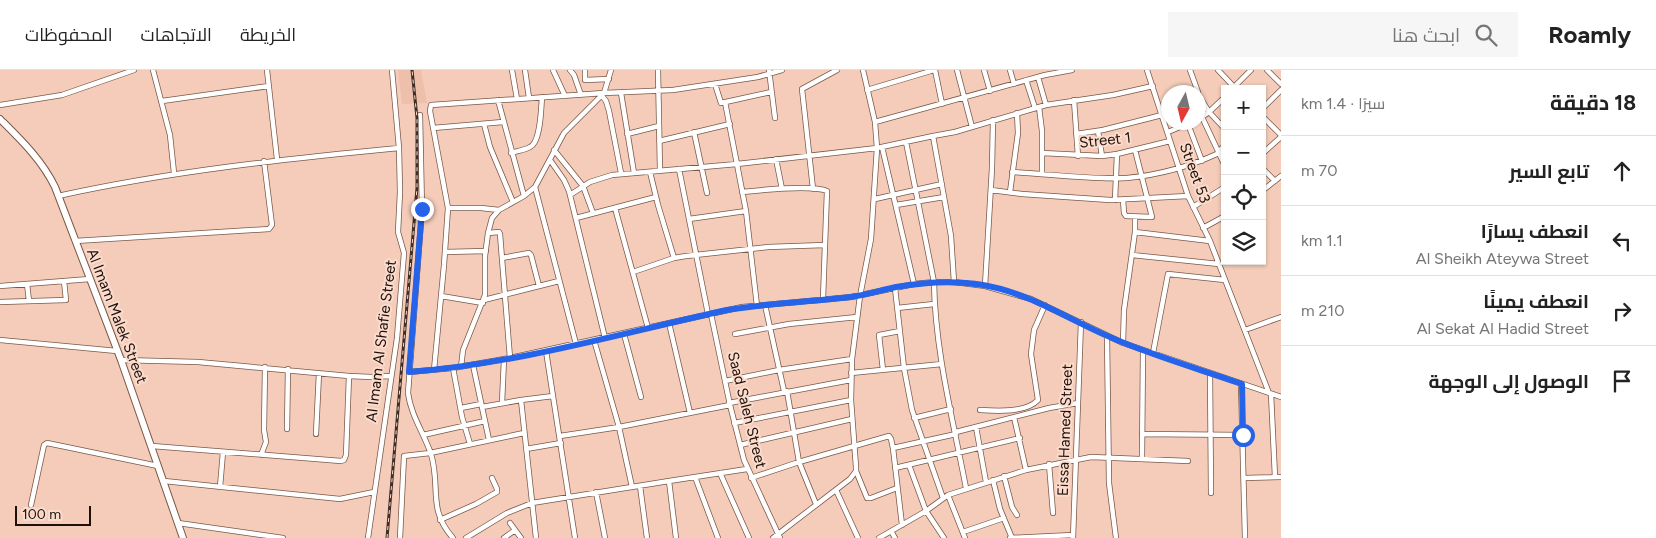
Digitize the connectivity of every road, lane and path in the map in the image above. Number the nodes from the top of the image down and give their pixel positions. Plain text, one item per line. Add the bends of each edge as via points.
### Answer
1 (114, 70) edge
2 (134, 70) edge
3 (153, 70) edge
4 (267, 70) edge
5 (392, 70) edge
6 (512, 70) edge
7 (525, 70) edge
8 (552, 70) edge
9 (570, 70) edge
10 (585, 70) edge
11 (611, 70) edge
12 (658, 70) edge
13 (782, 70) edge
14 (837, 70) edge
15 (863, 70) edge
16 (935, 70) edge
17 (957, 70) edge
18 (984, 70) edge
19 (1010, 70) edge
20 (1071, 70) edge
21 (1147, 70) edge
22 (1190, 70) edge
23 (1218, 70) edge
24 (1251, 70) edge
25 (1267, 70) edge
26 (769, 72) edge
27 (1045, 73) edge
28 (114, 76) junction
29 (1038, 77) junction
30 (609, 79) junction
31 (1026, 80) junction
32 (715, 84) junction
33 (1014, 84) junction
34 (1281, 84) edge
35 (1195, 85) edge
36 (1231, 85) edge
37 (1237, 85) edge
38 (269, 86) junction
39 (1153, 86) junction
40 (867, 90) junction
41 (1281, 90) edge
42 (990, 91) junction
43 (658, 92) junction
44 (771, 92) junction
45 (621, 93) junction
46 (603, 94) junction
47 (581, 95) junction
48 (566, 96) junction
49 (542, 97) junction
50 (529, 98) junction
51 (964, 98) junction
52 (517, 99) junction
53 (498, 100) junction
54 (1074, 100) junction
55 (162, 101) junction
56 (1221, 101) edge
57 (726, 102) junction
58 (942, 104) junction
59 (0, 105) edge
60 (1046, 105) junction
61 (1266, 105) edge
62 (1206, 107) edge
63 (1037, 108) junction
64 (1161, 112) edge
65 (1209, 112) junction
66 (1017, 114) junction
67 (1206, 114) edge
68 (420, 115) dead end
69 (1161, 115) edge
70 (775, 118) dead end
71 (0, 119) edge
72 (993, 120) junction
73 (1266, 120) edge
74 (503, 122) junction
75 (874, 122) junction
76 (484, 124) junction
77 (730, 124) junction
78 (1221, 125) edge
79 (659, 126) junction
80 (972, 127) junction
81 (433, 128) junction
82 (1206, 129) edge
83 (1173, 130) edge
84 (1192, 130) edge
85 (1098, 131) junction
86 (694, 132) junction
87 (1168, 132) joint
88 (627, 134) junction
89 (1076, 134) junction
90 (933, 136) junction
91 (1281, 136) edge
92 (659, 140) junction
93 (1170, 141) junction
94 (906, 142) junction
95 (399, 148) junction
96 (880, 148) junction
97 (554, 150) junction
98 (1135, 150) junction
99 (1266, 150) edge
100 (511, 152) junction
101 (1219, 152) junction
102 (1042, 153) junction
103 (1118, 154) junction
104 (810, 156) junction
105 (1078, 156) junction
106 (1102, 156) junction
107 (1221, 157) edge
108 (776, 159) junction
109 (277, 160) junction
110 (550, 160) junction
111 (1202, 160) junction
112 (264, 161) junction
113 (737, 164) junction
114 (703, 167) junction
115 (1178, 168) junction
116 (679, 169) junction
117 (660, 171) junction
118 (650, 172) junction
119 (1012, 172) junction
120 (1266, 172) edge
121 (174, 173) junction
122 (621, 173) junction
123 (634, 173) junction
124 (1042, 174) junction
125 (1142, 175) junction
126 (1281, 176) edge
127 (1116, 178) junction
128 (1275, 181) junction
129 (942, 184) junction
130 (583, 186) junction
131 (535, 187) junction
132 (1266, 188) edge
133 (782, 189) junction
134 (813, 189) junction
135 (917, 189) junction
136 (991, 190) junction
137 (1221, 190) edge
138 (742, 192) junction
139 (1010, 192) junction
140 (707, 193) dead end
141 (894, 194) junction
142 (570, 195) junction
143 (58, 196) junction
144 (524, 196) junction
145 (1188, 196) junction
146 (656, 197) junction
147 (944, 197) junction
148 (1148, 198) junction
149 (875, 199) junction
150 (1115, 200) junction
151 (1123, 200) junction
152 (920, 201) junction
153 (513, 202) junction
154 (896, 205) junction
155 (1193, 207) junction
156 (448, 208) junction
157 (614, 208) junction
158 (499, 210) junction
159 (746, 211) junction
160 (593, 213) junction
161 (1135, 217) junction
162 (576, 218) junction
163 (1221, 218) edge
164 (689, 219) junction
165 (1203, 228) junction
166 (1135, 232) junction
167 (488, 233) junction
168 (75, 241) junction
169 (1210, 241) junction
170 (825, 244) junction
171 (751, 248) junction
172 (486, 251) junction
173 (445, 252) junction
174 (696, 255) junction
175 (1132, 255) junction
176 (502, 258) junction
177 (674, 258) junction
178 (1219, 264) junction
179 (633, 272) junction
180 (90, 279) junction
181 (1225, 280) junction
182 (64, 281) junction
183 (559, 281) junction
184 (934, 282) junction
185 (954, 282) junction
186 (27, 284) junction
187 (914, 284) junction
188 (0, 286) edge
189 (539, 286) junction
190 (985, 286) junction
191 (895, 288) junction
192 (505, 295) junction
193 (441, 296) junction
194 (860, 296) junction
195 (823, 299) junction
196 (29, 301) junction
197 (0, 302) edge
198 (483, 302) junction
199 (934, 304) junction
200 (765, 305) junction
201 (1045, 305) junction
202 (757, 306) junction
203 (897, 308) junction
204 (710, 314) junction
205 (857, 317) junction
206 (1281, 317) edge
207 (1081, 322) junction
208 (669, 323) junction
209 (770, 327) junction
210 (648, 328) junction
211 (1245, 330) junction
212 (900, 331) junction
213 (624, 334) junction
214 (735, 334) dead end
215 (1107, 336) junction
216 (605, 338) junction
217 (0, 340) edge
218 (594, 340) junction
219 (1123, 343) junction
220 (576, 344) junction
221 (1143, 350) junction
222 (117, 351) junction
223 (546, 351) junction
224 (1153, 354) junction
225 (510, 358) junction
226 (504, 359) junction
227 (852, 359) junction
228 (121, 360) junction
229 (942, 364) junction
230 (473, 365) junction
231 (265, 367) junction
232 (461, 367) junction
233 (453, 368) junction
234 (904, 368) junction
235 (288, 369) junction
236 (434, 370) junction
237 (779, 370) junction
238 (883, 370) junction
239 (409, 372) junction
240 (319, 373) junction
241 (851, 373) junction
242 (1210, 373) junction
243 (349, 376) junction
244 (391, 376) junction
245 (851, 380) junction
246 (725, 381) junction
247 (1242, 384) junction
248 (785, 391) junction
249 (1270, 394) junction
250 (553, 396) junction
251 (641, 397) dead end
252 (1281, 398) edge
253 (521, 400) junction
254 (851, 400) junction
255 (502, 403) junction
256 (1078, 403) junction
257 (729, 404) junction
258 (481, 405) junction
259 (461, 408) junction
260 (951, 409) junction
261 (980, 410) dead end
262 (790, 412) junction
263 (690, 413) junction
264 (1014, 417) junction
265 (914, 418) junction
266 (852, 419) junction
267 (485, 421) junction
268 (734, 424) junction
269 (464, 425) junction
270 (619, 427) junction
271 (976, 427) junction
272 (287, 429) dead end
273 (794, 432) junction
274 (524, 433) junction
275 (956, 433) junction
276 (316, 434) dead end
277 (1142, 434) junction
278 (423, 435) junction
279 (1243, 435) junction
280 (560, 436) junction
281 (1210, 436) junction
282 (1020, 438) junction
283 (489, 440) junction
284 (922, 442) junction
285 (561, 443) junction
286 (470, 444) junction
287 (740, 445) junction
288 (855, 445) junction
289 (152, 446) junction
290 (893, 448) junction
291 (980, 448) junction
292 (526, 449) junction
293 (224, 452) junction
294 (959, 452) junction
295 (430, 453) junction
296 (261, 455) junction
297 (1108, 457) junction
298 (1142, 458) junction
299 (1076, 459) junction
300 (930, 460) junction
301 (1188, 461) dead end
302 (799, 462) junction
303 (1049, 464) junction
304 (909, 465) junction
305 (158, 466) junction
306 (895, 468) junction
307 (747, 469) junction
308 (1026, 470) junction
309 (856, 471) junction
310 (720, 473) junction
311 (1004, 476) junction
312 (695, 477) junction
313 (1275, 477) junction
314 (1281, 477) edge
315 (492, 478) dead end
316 (751, 478) junction
317 (1244, 478) junction
318 (993, 480) junction
319 (669, 481) junction
320 (164, 482) junction
321 (986, 482) junction
322 (640, 486) junction
323 (220, 487) junction
324 (632, 487) junction
325 (897, 488) junction
326 (966, 488) junction
327 (836, 490) junction
328 (374, 492) junction
329 (596, 492) junction
330 (1211, 493) dead end
331 (568, 496) junction
332 (946, 496) junction
333 (532, 503) junction
334 (816, 504) junction
335 (31, 505) dead end
336 (926, 511) junction
337 (1053, 513) dead end
338 (1017, 515) dead end
339 (1004, 518) junction
340 (440, 520) junction
341 (178, 523) junction
342 (510, 523) dead end
343 (902, 525) junction
344 (515, 530) junction
345 (891, 531) junction
346 (963, 532) junction
347 (252, 536) edge
348 (779, 536) edge
349 (1073, 536) edge
350 (268, 537) edge
351 (1038, 537) edge
352 (183, 538) edge
353 (283, 538) edge
354 (368, 538) edge
355 (400, 538) edge
356 (453, 538) edge
357 (466, 538) edge
358 (504, 538) edge
359 (521, 538) edge
360 (536, 538) edge
361 (575, 538) edge
362 (605, 538) edge
363 (647, 538) edge
364 (676, 538) edge
365 (718, 538) edge
366 (749, 538) edge
367 (773, 538) edge
368 (858, 538) edge
369 (879, 538) edge
370 (895, 538) edge
371 (944, 538) edge
372 (965, 538) edge
373 (1012, 538) edge
374 (1116, 538) edge
375 (1246, 538) edge

1 - 28 street
2 - 28 street
3 - 55 street
4 - 38 street
5 - 95 street, Al Imam Al Shafie Street
6 - 52 street
7 - 50 street
8 - 48 street
9 - 47 street
10 - 30 street via 585,80
11 - 30 street
12 - 43 street
13 - 26 street
14 - 104 street via 802,89
15 - 40 street
16 - 40 street
16 - 58 street
17 - 51 street
18 - 42 street
19 - 33 street
20 - 27 street
21 - 39 street, Street 53
22 - 35 street
23 - 36 street
24 - 37 street
25 - 34 street
26 - 32 street
26 - 44 street
27 - 29 street
28 - 59 street via 62,95
29 - 31 street
29 - 60 street
30 - 46 street
31 - 33 street
31 - 63 street
32 - 43 street
32 - 57 street via 719,102
33 - 42 street
38 - 55 street
38 - 109 street
39 - 54 street
39 - 64 street, Street 53
40 - 75 street
41 - 61 street
42 - 51 street
43 - 45 street
43 - 79 street
44 - 57 street
44 - 70 street
45 - 46 street
45 - 88 street
46 - 47 street
46 - 97 street via 567,129
46 - 122 street
47 - 48 street
48 - 49 street
49 - 50 street
49 - 100 street via 535,143
50 - 52 street
51 - 58 street
51 - 80 street
52 - 53 street
53 - 74 street
53 - 81 street via 431,105
54 - 60 street
54 - 89 street
55 - 121 street
56 - 65 street
57 - 77 street
58 - 75 street
60 - 63 street
62 - 65 street
63 - 66 street
63 - 102 street via 1042,124
65 - 67 street
65 - 78 street
66 - 72 street
66 - 119 street via 1018,133
68 - 239 street via 422,209
69 - 85 street
71 - 143 street, Al Imam Malek Street via 40,162
72 - 80 street
72 - 136 street
73 - 91 street
74 - 76 street
74 - 100 street
75 - 96 street
76 - 81 street
76 - 153 street
77 - 86 street
77 - 113 street
79 - 88 street
79 - 92 street
80 - 90 street
81 - 156 street
82 - 101 street
83 - 87 street
84 - 111 street
85 - 89 street
85 - 106 street
86 - 92 street
86 - 114 street
87 - 93 street, Street 53
88 - 123 street
89 - 105 street
90 - 94 street
90 - 129 street
91 - 99 street
92 - 117 street
93 - 98 street, Street 1
93 - 115 street, Street 53
94 - 96 street
94 - 135 street
95 - 109 street
95 - 244 street, Al Imam Al Shafie Street via 398,232 404,253
96 - 104 street
96 - 141 street
96 - 149 street
97 - 110 street
97 - 130 street
98 - 103 street, Street 1
98 - 125 street
100 - 144 street
101 - 107 street
101 - 111 street
102 - 105 street, Street 1
102 - 124 street
103 - 106 street, Street 1
103 - 127 street
104 - 108 street
104 - 134 street
105 - 106 street, Street 1
108 - 113 street
108 - 133 street
109 - 112 street
110 - 131 street
110 - 142 street
111 - 115 street
112 - 121 street
112 - 168 street via 272,225 269,229
113 - 114 street
113 - 138 street
114 - 116 street
114 - 140 street
115 - 125 street
115 - 145 street, Street 53
116 - 117 street
116 - 164 street, Saad Saleh Street
117 - 118 street
118 - 123 street
118 - 146 street
119 - 124 street
119 - 139 street
120 - 128 street
121 - 143 street
122 - 123 street
122 - 130 street
124 - 127 street
125 - 127 street
125 - 148 street
126 - 128 street
127 - 150 street
128 - 132 street
129 - 135 street
129 - 147 street
130 - 142 street
130 - 160 street
131 - 144 street
131 - 183 street
133 - 134 street
133 - 138 street
134 - 170 street via 828,193
135 - 141 street
135 - 152 street
136 - 139 street
136 - 190 street
137 - 155 street
138 - 159 street
139 - 150 street
141 - 149 street
141 - 154 street
142 - 162 street
143 - 168 street, Al Imam Malek Street
144 - 153 street
145 - 148 street
145 - 155 street, Street 53
146 - 157 street
146 - 177 street
147 - 152 street
147 - 185 street
148 - 151 street
148 - 161 street via 1152,217
149 - 194 street
150 - 151 street
151 - 161 street via 1124,215
152 - 154 street
152 - 184 street
153 - 158 street
154 - 187 street
155 - 165 street, Street 53
156 - 158 street
156 - 173 street
157 - 160 street
157 - 179 street
158 - 167 street via 492,218
159 - 164 street
159 - 171 street
160 - 162 street
161 - 166 street
162 - 216 street
163 - 165 street
164 - 174 street, Saad Saleh Street
165 - 169 street, Street 53
166 - 169 street
166 - 175 street
167 - 172 street
167 - 176 street via 499,232
168 - 180 street, Al Imam Malek Street
169 - 178 street, Street 53
170 - 171 street
170 - 195 street
171 - 174 street
171 - 202 street
172 - 173 street
172 - 198 street
173 - 193 street
174 - 177 street
174 - 204 street, Saad Saleh Street
175 - 178 street
175 - 219 street
176 - 189 street via 530,254
176 - 192 street
177 - 179 street
178 - 181 street, Street 53
179 - 210 street
180 - 182 street
180 - 222 street, Al Imam Malek Street
181 - 211 street, Street 53
181 - 224 street via 1168,274
182 - 186 street
182 - 196 street via 66,300
183 - 189 street
183 - 220 street
184 - 185 street
184 - 187 street
184 - 199 street
185 - 190 street
186 - 188 street
186 - 196 street
187 - 191 street
189 - 192 street
190 - 201 street via 1016,293
191 - 194 street
191 - 203 street
192 - 198 street
192 - 225 street
193 - 198 street
193 - 236 street
194 - 195 street
194 - 205 street
195 - 200 street
196 - 197 street
198 - 232 street via 463,350
199 - 203 street
199 - 229 street
200 - 202 street
200 - 209 street
201 - 207 street
201 - 261 street via 1034,330 1031,354 1038,400 1006,411
202 - 204 street
203 - 212 street
204 - 208 street
204 - 246 street, Saad Saleh Street
205 - 209 street
205 - 227 street
206 - 211 street
207 - 215 street
207 - 256 street, Eissa Hamed Street
208 - 210 street
208 - 263 street
209 - 214 street
209 - 237 street
210 - 213 street
211 - 249 street, Street 53
212 - 234 street
212 - 238 street via 879,335
213 - 216 street
213 - 251 street
215 - 219 street
215 - 297 street
216 - 218 street
217 - 222 street
218 - 220 street
218 - 270 street
219 - 221 street
220 - 223 street
221 - 224 street
221 - 277 street
222 - 228 street, Al Imam Malek Street
223 - 225 street
223 - 250 street
224 - 242 street
225 - 226 street
226 - 230 street
226 - 255 street
227 - 237 street
227 - 241 street
228 - 231 street
228 - 289 street, Al Imam Malek Street
229 - 234 street
229 - 260 street
230 - 232 street
230 - 258 street
231 - 235 street
231 - 296 street via 266,442
232 - 233 street
233 - 236 street
233 - 259 street
234 - 238 street
234 - 265 street
235 - 240 street
235 - 272 street
236 - 239 street
237 - 246 street
237 - 248 street
238 - 241 street
239 - 278 street via 409,402
240 - 243 street
240 - 276 street
241 - 245 street
242 - 247 street
242 - 281 street
243 - 244 street
243 - 296 street via 344,460
244 - 328 street, Al Imam Al Shafie Street
245 - 248 street
245 - 254 street
246 - 257 street, Saad Saleh Street
247 - 249 street
247 - 279 street
248 - 257 street
248 - 262 street
249 - 252 street
249 - 313 street, Street 53
250 - 253 street
250 - 280 street
253 - 255 street
253 - 274 street
254 - 262 street
254 - 266 street
255 - 258 street
256 - 264 street
256 - 299 street, Eissa Hamed Street
257 - 263 street
257 - 268 street, Saad Saleh Street
258 - 259 street
258 - 267 street
259 - 269 street
260 - 265 street
260 - 275 street
262 - 268 street
262 - 273 street
263 - 270 street
264 - 271 street
264 - 282 street
265 - 284 street
266 - 273 street
266 - 288 street
267 - 269 street
267 - 283 street
268 - 287 street, Saad Saleh Street
269 - 278 street
269 - 286 street
270 - 280 street
270 - 324 street
271 - 275 street
271 - 291 street
273 - 287 street
273 - 302 street
274 - 283 street
274 - 292 street
275 - 284 street
275 - 294 street
277 - 281 street
277 - 298 street
278 - 295 street
279 - 281 street
279 - 317 street
280 - 285 street
281 - 330 street
282 - 291 street
282 - 308 street
283 - 286 street
284 - 290 street
284 - 300 street
285 - 292 street
285 - 331 street
286 - 295 street
287 - 307 street, Saad Saleh Street
288 - 290 street via 889,436
288 - 302 street
288 - 309 street
289 - 293 street
289 - 305 street, Al Imam Malek Street
290 - 306 street
291 - 294 street
291 - 321 street
292 - 333 street
293 - 296 street
293 - 323 street
294 - 300 street
294 - 326 street
295 - 340 street
295 - 355 street via 404,456
297 - 298 street
297 - 299 street
297 - 374 street
298 - 301 street
299 - 303 street
299 - 349 street, Eissa Hamed Street
300 - 304 street
300 - 332 street
302 - 316 street
302 - 334 street
303 - 308 street
303 - 337 street
304 - 306 street
304 - 336 street
305 - 320 street, Al Imam Malek Street
305 - 335 street via 47,443
306 - 325 street
307 - 310 street
307 - 316 street, Saad Saleh Street
308 - 311 street
309 - 325 street via 869,499
309 - 327 street
310 - 312 street
310 - 366 street
311 - 318 street
311 - 338 street
312 - 319 street
312 - 365 street
313 - 314 street
313 - 317 street
315 - 340 street via 497,492
316 - 348 street, Saad Saleh Street
317 - 375 street
318 - 321 street
318 - 339 street
319 - 322 street
319 - 364 street
320 - 323 street
320 - 341 street, Al Imam Malek Street
321 - 326 street
322 - 324 street
322 - 363 street
323 - 328 street via 340,499
324 - 329 street
325 - 343 street
326 - 332 street
327 - 334 street
327 - 368 street
328 - 354 street, Al Imam Al Shafie Street
329 - 331 street
329 - 362 street
331 - 333 street
331 - 361 street
332 - 336 street
332 - 346 street
333 - 357 street via 507,512
333 - 360 street
334 - 348 street
336 - 343 street
336 - 371 street
339 - 346 street
339 - 373 street
340 - 356 street
341 - 347 street
341 - 352 street, Al Imam Malek Street
342 - 344 street
343 - 345 street
344 - 358 street
344 - 359 street
345 - 369 street
345 - 370 street
346 - 372 street
347 - 350 street
348 - 367 street
349 - 351 street
350 - 353 street
351 - 373 street

